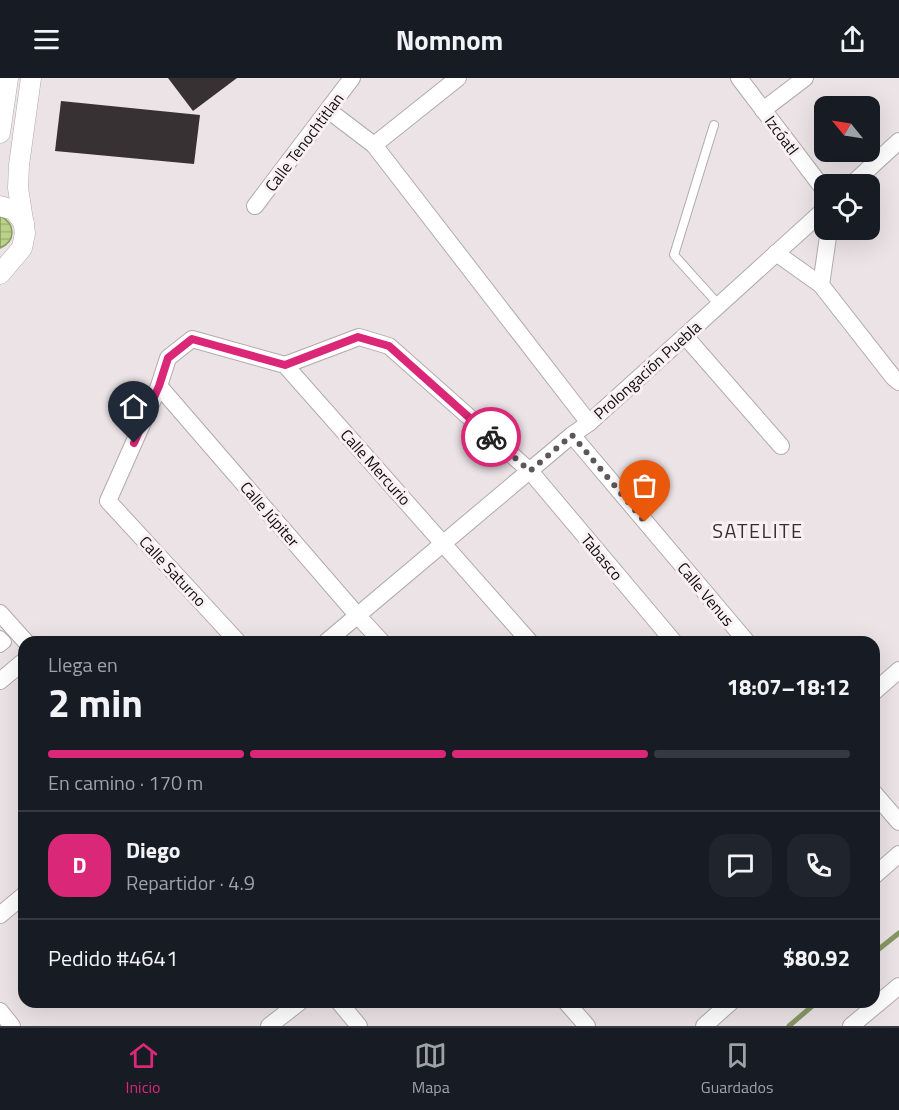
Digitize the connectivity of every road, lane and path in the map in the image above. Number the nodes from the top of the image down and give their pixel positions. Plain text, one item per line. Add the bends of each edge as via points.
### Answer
1 (8, 78) edge
2 (31, 78) edge
3 (352, 78) edge
4 (458, 78) edge
5 (739, 78) edge
6 (805, 78) edge
7 (328, 110) junction
8 (763, 110) junction
9 (714, 125) dead end
10 (0, 133) edge
11 (899, 141) edge
12 (374, 145) junction
13 (863, 174) edge
14 (814, 177) edge
15 (0, 206) edge
16 (255, 206) dead end
17 (814, 219) edge
18 (24, 223) junction
19 (828, 240) edge
20 (776, 253) junction
21 (4, 266) edge
22 (821, 285) junction
23 (719, 305) junction
24 (685, 336) junction
25 (285, 365) junction
26 (899, 382) edge
27 (159, 386) junction
28 (589, 423) junction
29 (572, 435) junction
30 (781, 446) dead end
31 (530, 471) junction
32 (444, 544) junction
33 (0, 613) edge
34 (358, 616) junction
35 (21, 636) edge
36 (232, 636) edge
37 (333, 636) edge
38 (376, 636) edge
39 (525, 636) edge
40 (669, 636) edge
41 (742, 636) edge
42 (0, 637) edge
43 (0, 646) edge
44 (18, 666) edge
45 (897, 678) edge
46 (0, 681) edge
47 (880, 688) edge
48 (880, 800) edge
49 (899, 822) edge
50 (899, 854) edge
51 (880, 871) edge
52 (18, 900) edge
53 (0, 915) edge
54 (899, 986) edge
55 (880, 1002) edge
56 (292, 1008) edge
57 (344, 1008) edge
58 (571, 1008) edge
59 (719, 1008) edge
60 (873, 1008) edge
61 (0, 1011) edge
62 (12, 1026) edge
63 (269, 1026) edge
64 (359, 1026) edge
65 (587, 1026) edge
66 (704, 1026) edge
67 (851, 1026) edge

1 - 10 street
2 - 18 street via 19,165
3 - 7 street, Calle Tenochtitlan
4 - 12 street
5 - 8 street, Izcóatl
6 - 8 street
7 - 12 street
7 - 16 street, Calle Tenochtitlan
8 - 14 street, Izcóatl
9 - 23 lane via 674,255
11 - 13 street
12 - 28 street
15 - 18 street via 14,210
17 - 20 street, Prolongación Puebla
18 - 21 street via 22,248
19 - 22 street
20 - 22 street
20 - 23 street, Prolongación Puebla
22 - 26 street
23 - 24 street, Prolongación Puebla
24 - 28 street, Prolongación Puebla
24 - 30 street
25 - 27 street via 192,339 168,358
25 - 31 street, Tabasco via 358,337 389,346
25 - 32 street, Calle Mercurio
27 - 34 street, Calle Júpiter
27 - 36 street, Calle Saturno via 108,501
28 - 29 street, Prolongación Puebla
29 - 31 street, Prolongación Puebla
29 - 41 street, Calle Venus
31 - 32 street, Prolongación Puebla
31 - 40 street, Tabasco
32 - 34 street, Prolongación Puebla
32 - 39 street, Calle Mercurio
33 - 35 street
34 - 37 street, Prolongación Puebla
34 - 38 street, Calle Júpiter
42 - 43 street via 5,642
44 - 46 street
45 - 47 street
48 - 49 street
50 - 51 street
52 - 53 street
54 - 55 street
56 - 63 street
57 - 64 street
58 - 65 street
59 - 66 street
60 - 67 street
61 - 62 street

